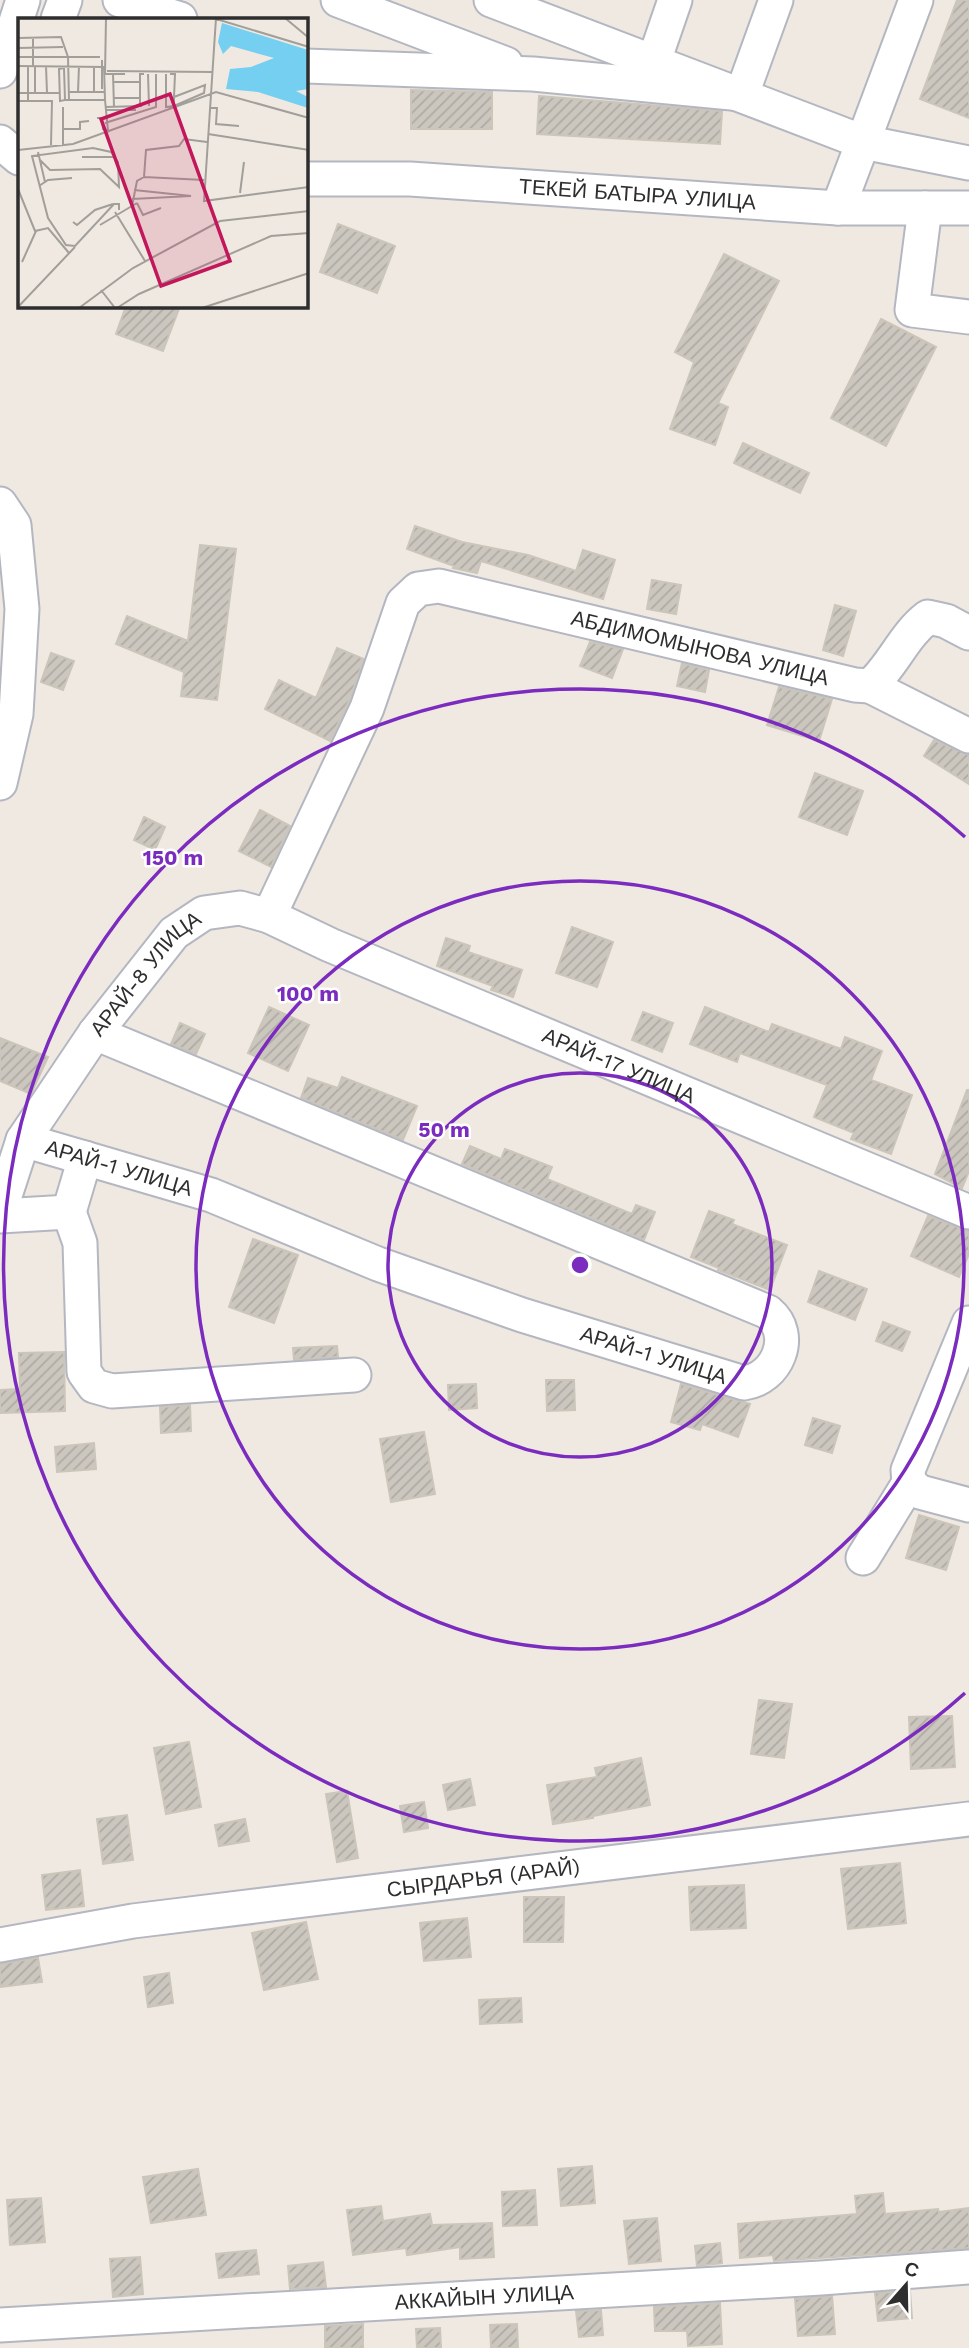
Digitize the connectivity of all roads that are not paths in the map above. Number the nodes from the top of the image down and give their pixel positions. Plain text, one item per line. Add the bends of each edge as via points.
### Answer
1 (23, 0) edge
2 (65, 0) edge
3 (120, 0) edge
4 (338, 0) edge
5 (491, 0) edge
6 (675, 0) edge
7 (776, 0) edge
8 (916, 0) edge
9 (551, 10) edge
10 (58, 18) edge
11 (177, 18) edge
12 (654, 61) junction
13 (313, 64) edge
14 (0, 72) edge
15 (533, 74) junction
16 (742, 94) junction
17 (0, 142) edge
18 (863, 142) junction
19 (18, 157) edge
20 (969, 163) edge
21 (0, 177) edge
22 (18, 177) edge
23 (308, 179) edge
24 (838, 208) junction
25 (925, 208) junction
26 (969, 208) edge
27 (969, 317) edge
28 (0, 505) edge
29 (7, 533) edge
30 (969, 633) edge
31 (870, 686) junction
32 (969, 736) edge
33 (0, 783) edge
34 (269, 916) junction
35 (95, 1033) junction
36 (23, 1140) junction
37 (85, 1158) junction
38 (0, 1211) edge
39 (69, 1212) junction
40 (969, 1212) edge
41 (0, 1216) edge
42 (969, 1323) edge
43 (354, 1375) dead end
44 (915, 1488) junction
45 (969, 1506) edge
46 (863, 1558) dead end
47 (969, 1819) edge
48 (0, 1945) edge
49 (969, 2267) edge
50 (0, 2325) edge

1 - 14 street
2 - 10 street
3 - 11 street
4 - 15 street
5 - 9 street
6 - 12 street
7 - 16 street
8 - 18 street
9 - 12 street
12 - 16 street
13 - 15 street
15 - 16 street
16 - 18 street
17 - 19 street
18 - 20 street
18 - 24 street
21 - 22 street
23 - 24 street, ТЕКЕЙ БАТЫРА УЛИЦА via 410,179
24 - 25 street, ТЕКЕЙ БАТЫРА УЛИЦА
25 - 26 street, ТЕКЕЙ БАТЫРА УЛИЦА
25 - 27 street via 912,310
28 - 29 street via 14,525
29 - 33 street via 22,609 16,714
30 - 31 street via 928,617 915,627
31 - 32 street, АБДИМОМЫНОВА УЛИЦА
31 - 34 street, АБДИМОМЫНОВА УЛИЦА via 439,586 418,589 403,603 367,708
34 - 35 street, АРАЙ-8 УЛИЦА via 240,908 204,913 174,933
34 - 40 street, АРАЙ-17 УЛИЦА
35 - 36 street, АРАЙ-8 УЛИЦА
35 - 37 street, АРАЙ-1 УЛИЦА via 768,1312 781,1331 776,1362 757,1381 744,1383 522,1315 378,1264 211,1195
36 - 37 street, АРАЙ-1 УЛИЦА
36 - 38 street, АРАЙ-8 УЛИЦА
37 - 39 street
39 - 41 street
39 - 43 street via 80,1243 84,1372 94,1386 111,1391
42 - 44 street via 908,1470
44 - 45 street
44 - 46 street
47 - 48 street, СЫРДАРЬЯ (АРАЙ) via 133,1921
49 - 50 street, АККАЙЫН УЛИЦА

